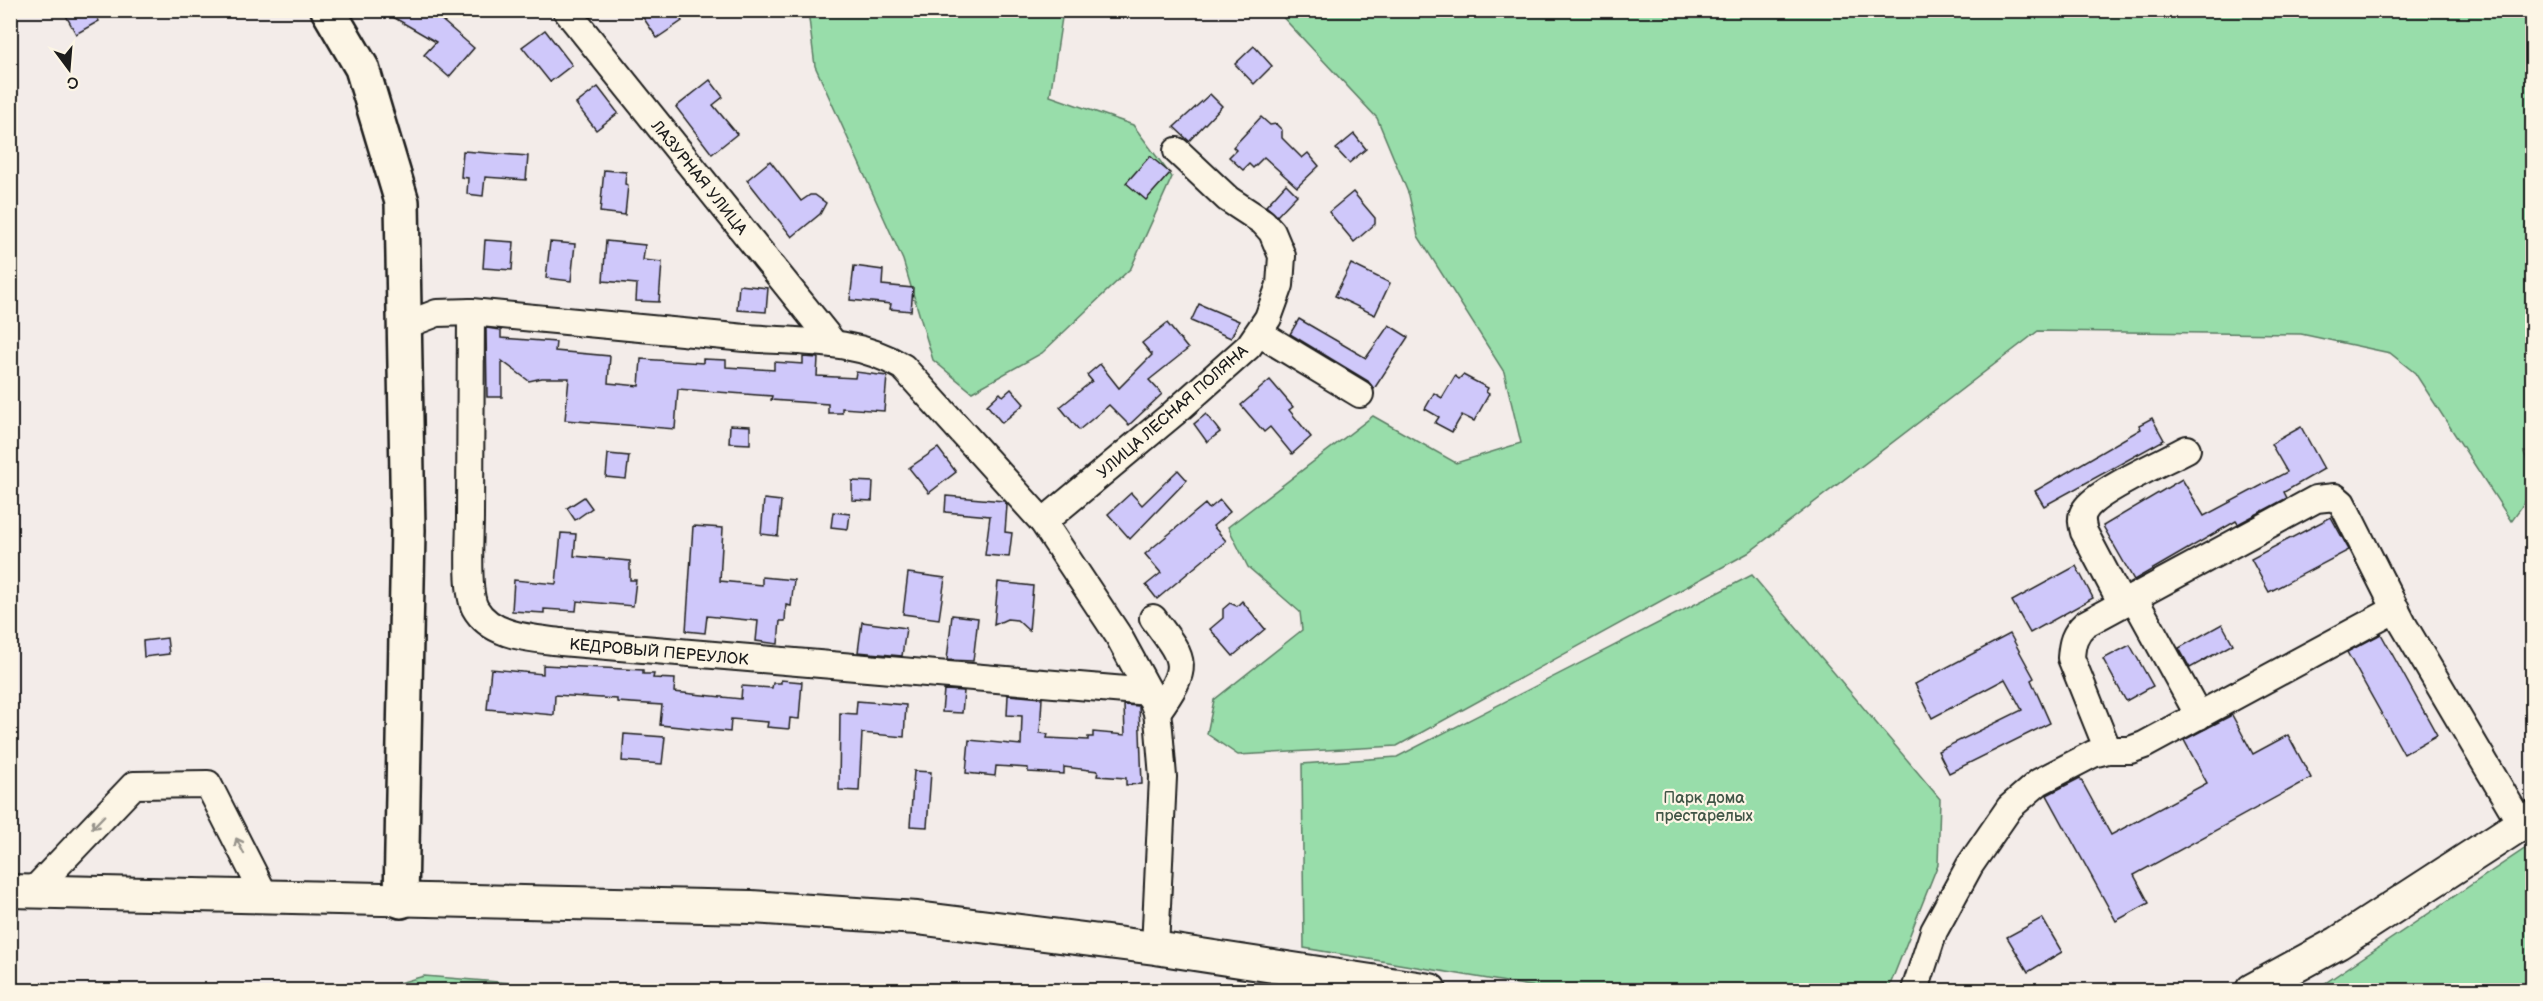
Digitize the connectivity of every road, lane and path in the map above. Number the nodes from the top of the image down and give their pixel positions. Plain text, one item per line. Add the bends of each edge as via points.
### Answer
1 (328, 10) edge
2 (566, 10) edge
3 (1177, 151) dead end
4 (471, 312) junction
5 (403, 326) junction
6 (1259, 333) junction
7 (834, 344) junction
8 (1360, 393) dead end
9 (2187, 449) dead end
10 (1043, 522) junction
11 (2128, 601) junction
12 (2396, 609) junction
13 (1153, 618) dead end
14 (1153, 702) junction
15 (2199, 716) junction
16 (2108, 750) junction
17 (2527, 820) edge
18 (21, 892) edge
19 (266, 898) junction
20 (401, 901) junction
21 (1155, 948) junction
22 (1430, 990) edge
23 (1915, 990) edge
24 (2252, 990) edge

1 - 5 highway via 362,68 402,202
2 - 7 street, ЛАЗУРНАЯ УЛИЦА
3 - 6 street, УЛИЦА ЛЕСНАЯ ПОЛЯНА via 1228,200 1263,222 1278,244 1282,256 1280,285
4 - 5 street via 437,313
4 - 7 street
4 - 14 street, КЕДРОВЫЙ ПЕРЕУЛОК via 472,595 475,608 496,628 513,635 561,642
5 - 20 highway via 408,530
6 - 8 street
6 - 10 street, УЛИЦА ЛЕСНАЯ ПОЛЯНА via 1174,413
7 - 10 street via 882,355 903,367
9 - 11 street via 2098,497 2083,513 2084,532
10 - 14 street via 1118,635
11 - 12 street via 2316,499 2335,496
11 - 15 street
11 - 16 street via 2085,624 2072,643 2076,674
12 - 15 street
12 - 17 street via 2482,761
13 - 14 street via 1178,652 1180,666 1176,682
14 - 21 street via 1163,777
15 - 16 street via 2136,749
16 - 23 street via 2039,782 2010,807 1970,865 1934,931
17 - 24 main road via 2338,943
18 - 19 main road
19 -> 18 street via 208,784 134,785
19 - 20 main road
20 - 21 main road via 751,907 917,918
21 - 22 main road

